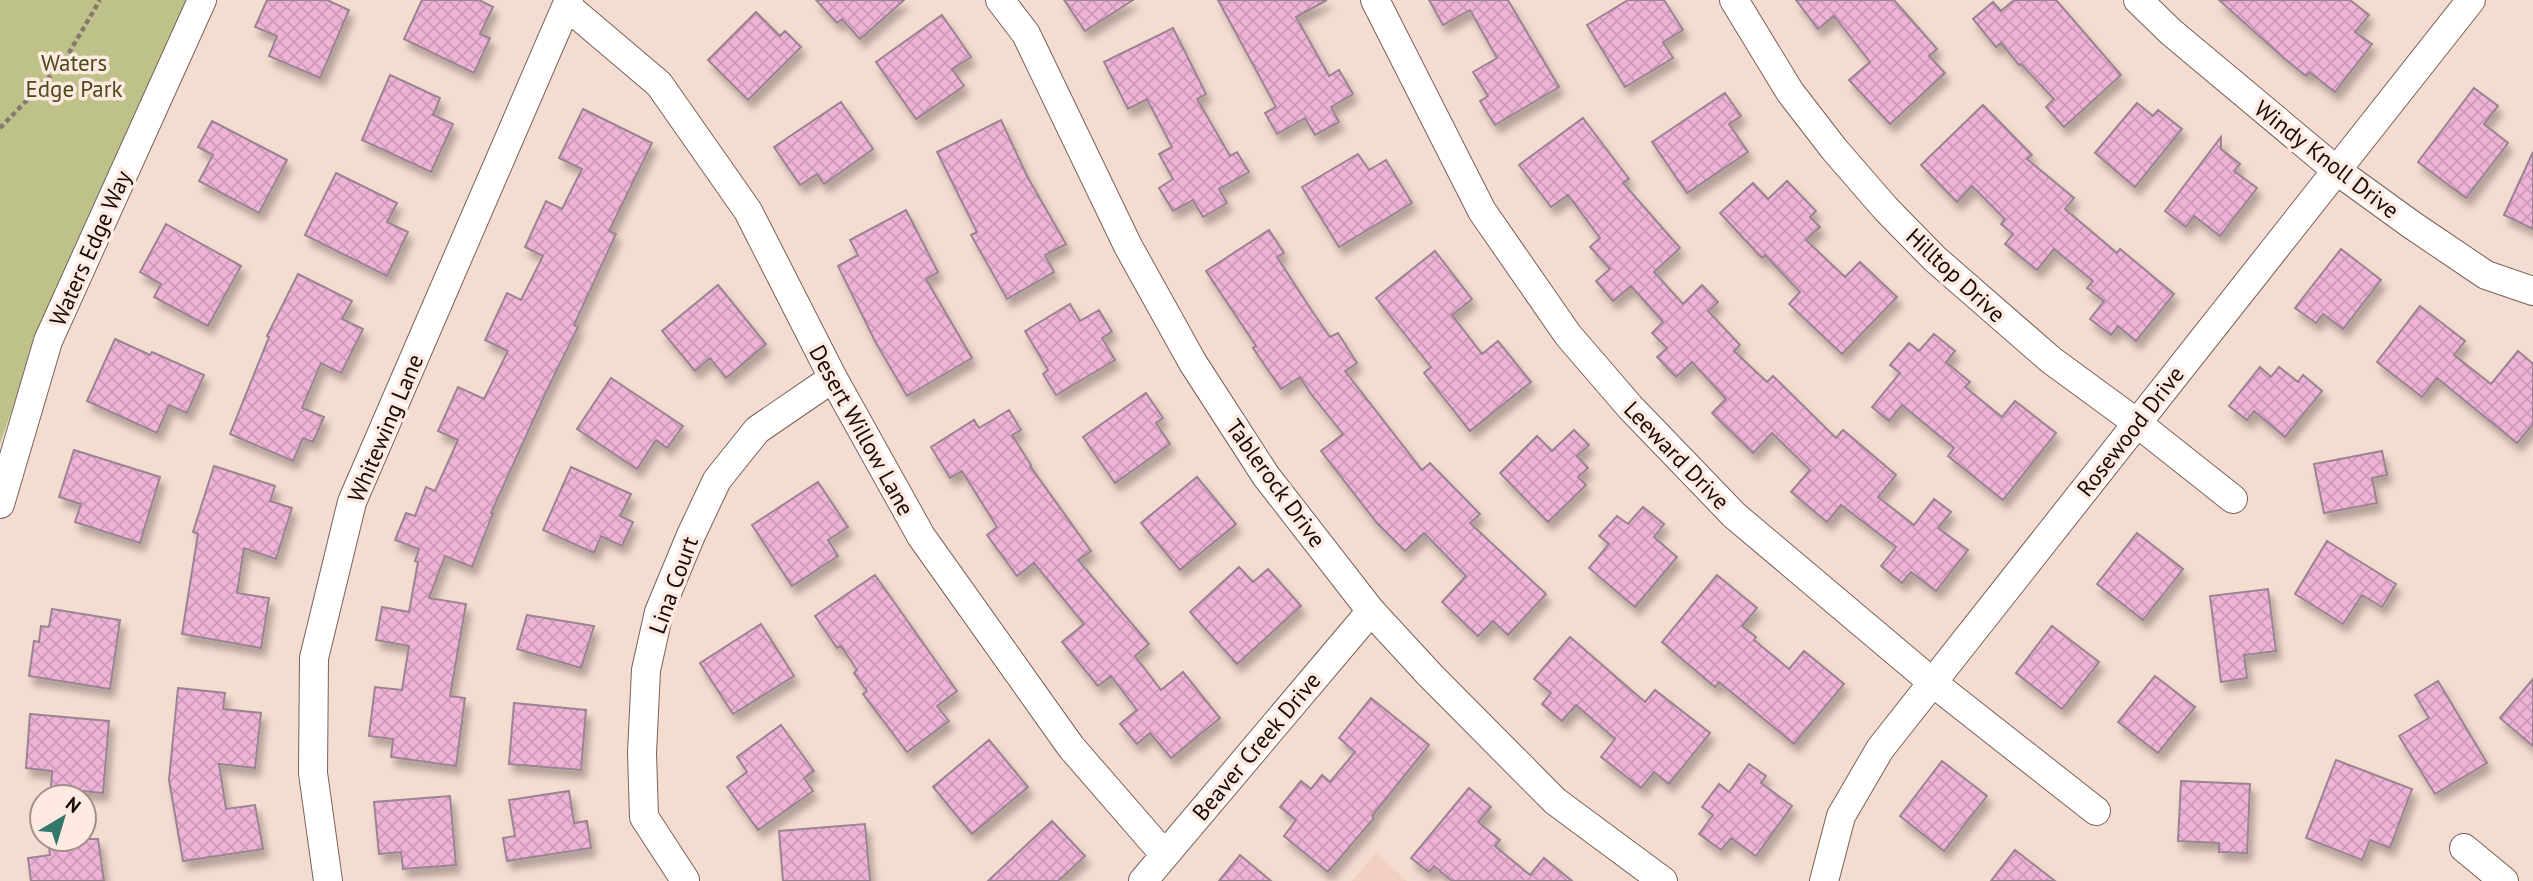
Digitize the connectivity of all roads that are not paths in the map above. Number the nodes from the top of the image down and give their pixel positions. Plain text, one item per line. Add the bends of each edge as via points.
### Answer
1 (202, 0) edge
2 (1000, 0) edge
3 (1375, 0) edge
4 (1734, 0) edge
5 (2138, 0) edge
6 (2471, 0) edge
7 (568, 3) edge
8 (2336, 170) junction
9 (2533, 291) edge
10 (832, 379) junction
11 (2137, 423) junction
12 (2233, 499) dead end
13 (0, 504) edge
14 (1371, 611) junction
15 (1932, 682) junction
16 (2096, 811) dead end
17 (2465, 848) dead end
18 (1164, 854) junction
19 (685, 880) edge
20 (328, 881) edge
21 (1143, 881) edge
22 (1663, 881) edge
23 (1824, 881) edge
24 (2504, 881) edge

1 - 13 street, Waters Edge Way via 48,341
2 - 14 street, Tablerock Drive via 1026,34 1128,246 1193,363 1266,476
3 - 15 street, Leeward Drive via 1482,211 1568,335 1734,515
4 - 11 street, Hilltop Drive via 1790,92 1886,209 1935,259 2051,360
5 - 8 street, Windy Knoll Drive
6 - 8 street, Rosewood Drive
7 - 10 street, Desert Willow Lane via 659,84 748,211
7 - 20 street, Whitewing Lane via 352,502 314,658 313,774
8 - 9 street, Windy Knoll Drive via 2486,275
8 - 11 street, Rosewood Drive
10 - 18 street, Desert Willow Lane via 921,536 1071,747
10 - 19 street, Lina Court via 757,430 717,480 659,612 646,670 644,817
11 - 12 street, Hilltop Drive
11 - 15 street, Rosewood Drive
14 - 18 street, Beaver Creek Drive
14 - 22 street, Tablerock Drive via 1555,802
15 - 16 street, Leeward Drive
15 - 23 street, Rosewood Drive via 1880,749 1841,816
17 - 24 street
18 - 21 street, Beaver Creek Drive

